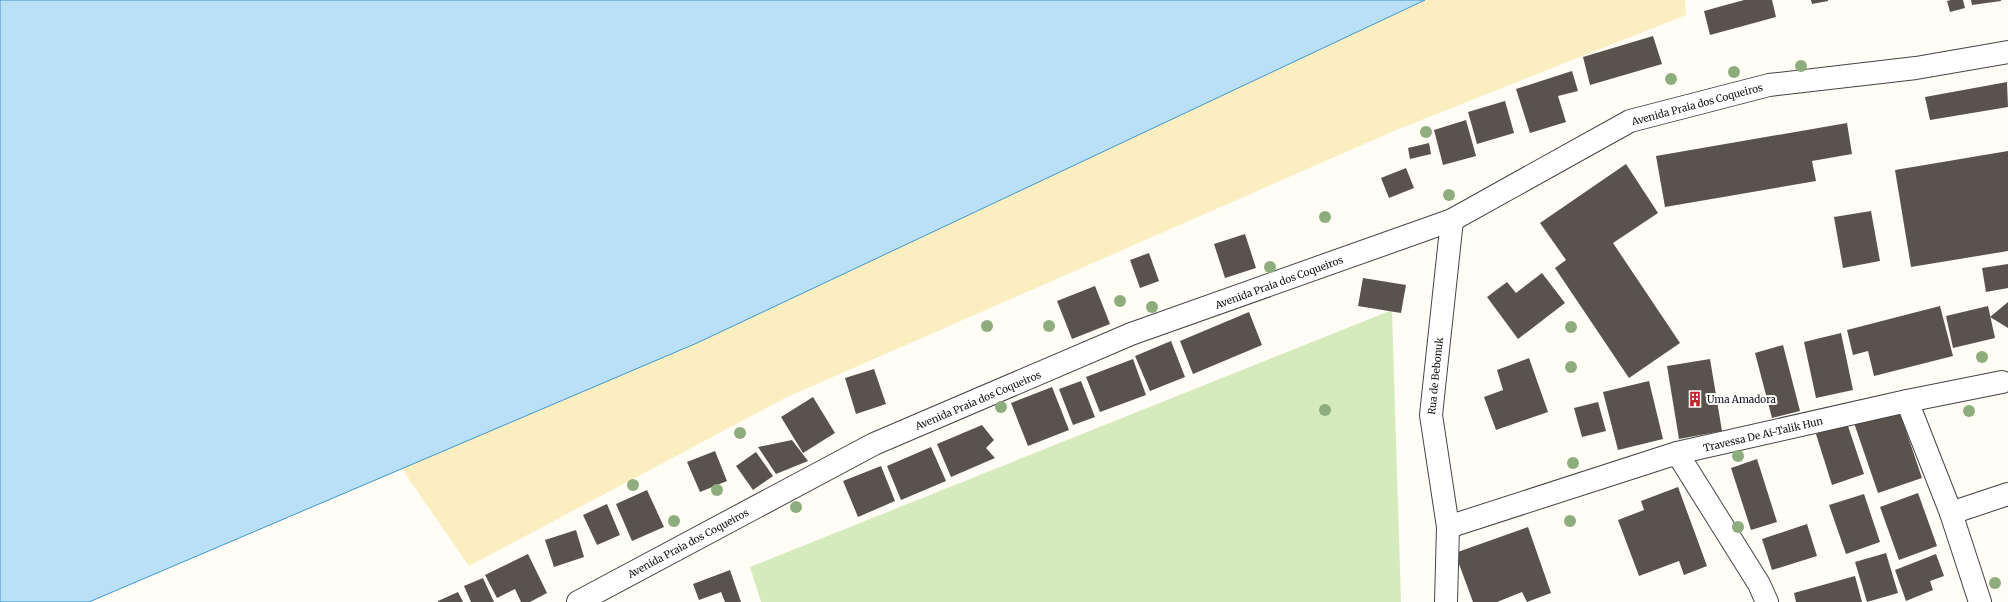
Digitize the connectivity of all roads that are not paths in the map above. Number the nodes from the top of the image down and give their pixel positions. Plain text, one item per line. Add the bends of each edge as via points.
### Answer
1 (2008, 52) edge
2 (1452, 220) junction
3 (2002, 382) dead end
4 (1906, 401) junction
5 (1677, 453) junction
6 (2008, 494) edge
7 (1951, 513) junction
8 (1448, 527) junction
9 (579, 602) edge
10 (1446, 602) edge
11 (1767, 602) edge
12 (1980, 602) edge

1 - 2 street, Avenida Praia dos Coqueiros via 1916,68 1769,85 1630,121
2 - 8 street, Rua de Bebonuk via 1431,415
2 - 9 street, Avenida Praia dos Coqueiros via 1132,334 874,444
3 - 4 street, Travessa De Ai-Talik Hun
4 - 5 street, Travessa De Ai-Talik Hun
4 - 7 street
5 - 8 street, Travessa De Ai-Talik Hun
5 - 11 street via 1759,584
6 - 7 street
7 - 12 street
8 - 10 street, Rua de Bebonuk

